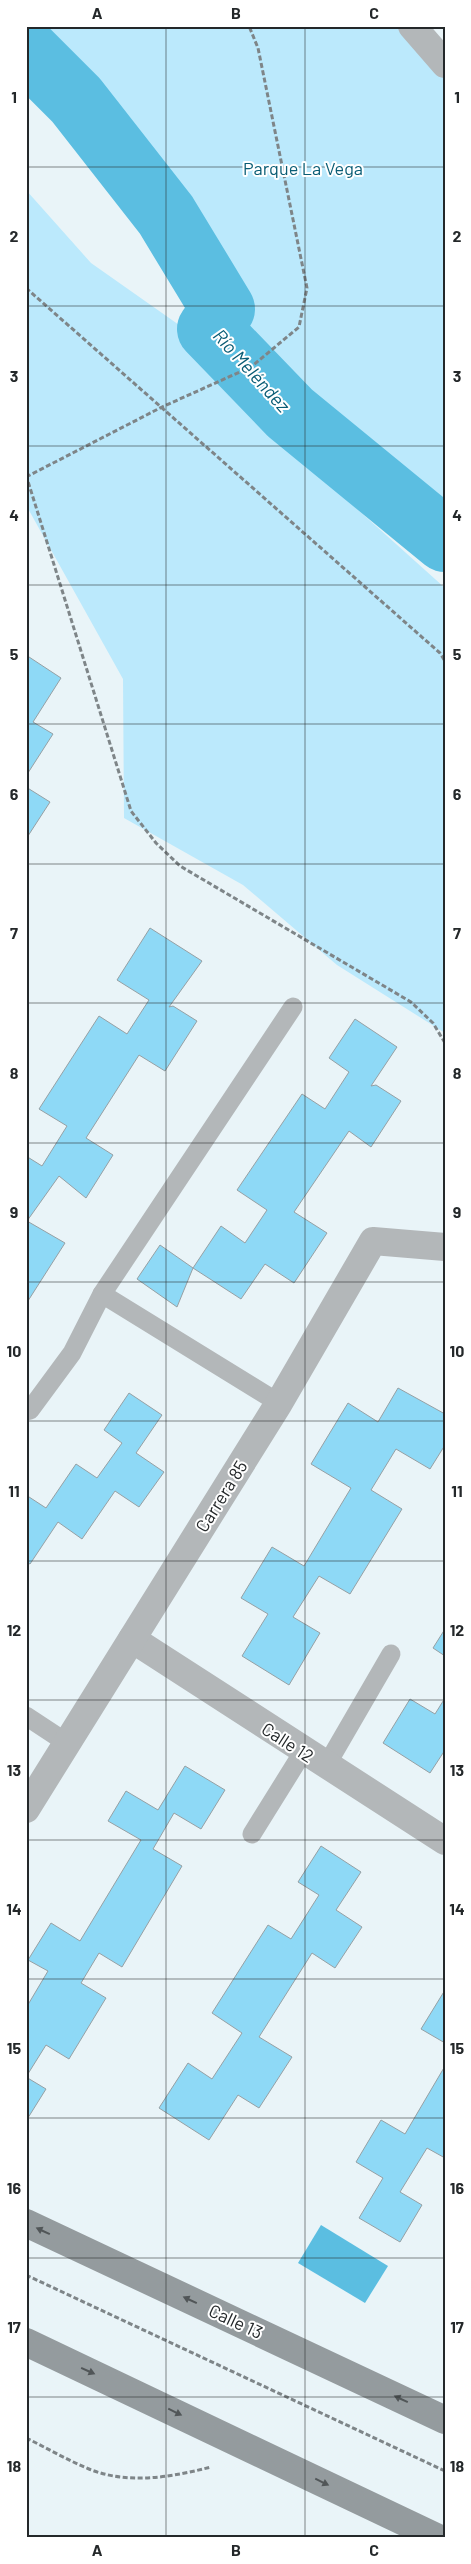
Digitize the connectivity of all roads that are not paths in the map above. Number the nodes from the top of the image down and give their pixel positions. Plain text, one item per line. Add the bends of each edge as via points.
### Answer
1 (412, 26) edge
2 (445, 64) edge
3 (293, 1007) dead end
4 (445, 1247) edge
5 (102, 1294) junction
6 (279, 1403) junction
7 (26, 1412) edge
8 (132, 1640) junction
9 (391, 1654) dead end
10 (26, 1716) edge
11 (67, 1743) junction
12 (314, 1759) junction
13 (26, 1809) edge
14 (252, 1834) dead end
15 (445, 1841) edge
16 (26, 2223) edge
17 (32, 2347) edge
18 (445, 2420) edge
19 (438, 2538) edge

1 - 2 street
3 - 5 lane
4 - 6 street, Carrera 85 via 372,1241
5 - 6 lane
5 - 7 lane via 72,1353
6 - 8 street, Carrera 85
8 - 11 street, Carrera 85
8 - 12 street, Calle 12
9 - 12 lane
10 - 11 lane
11 - 13 street, Carrera 85
12 - 14 lane
12 - 15 street, Calle 12
18 -> 16 main road, Calle 13
17 -> 19 main road

